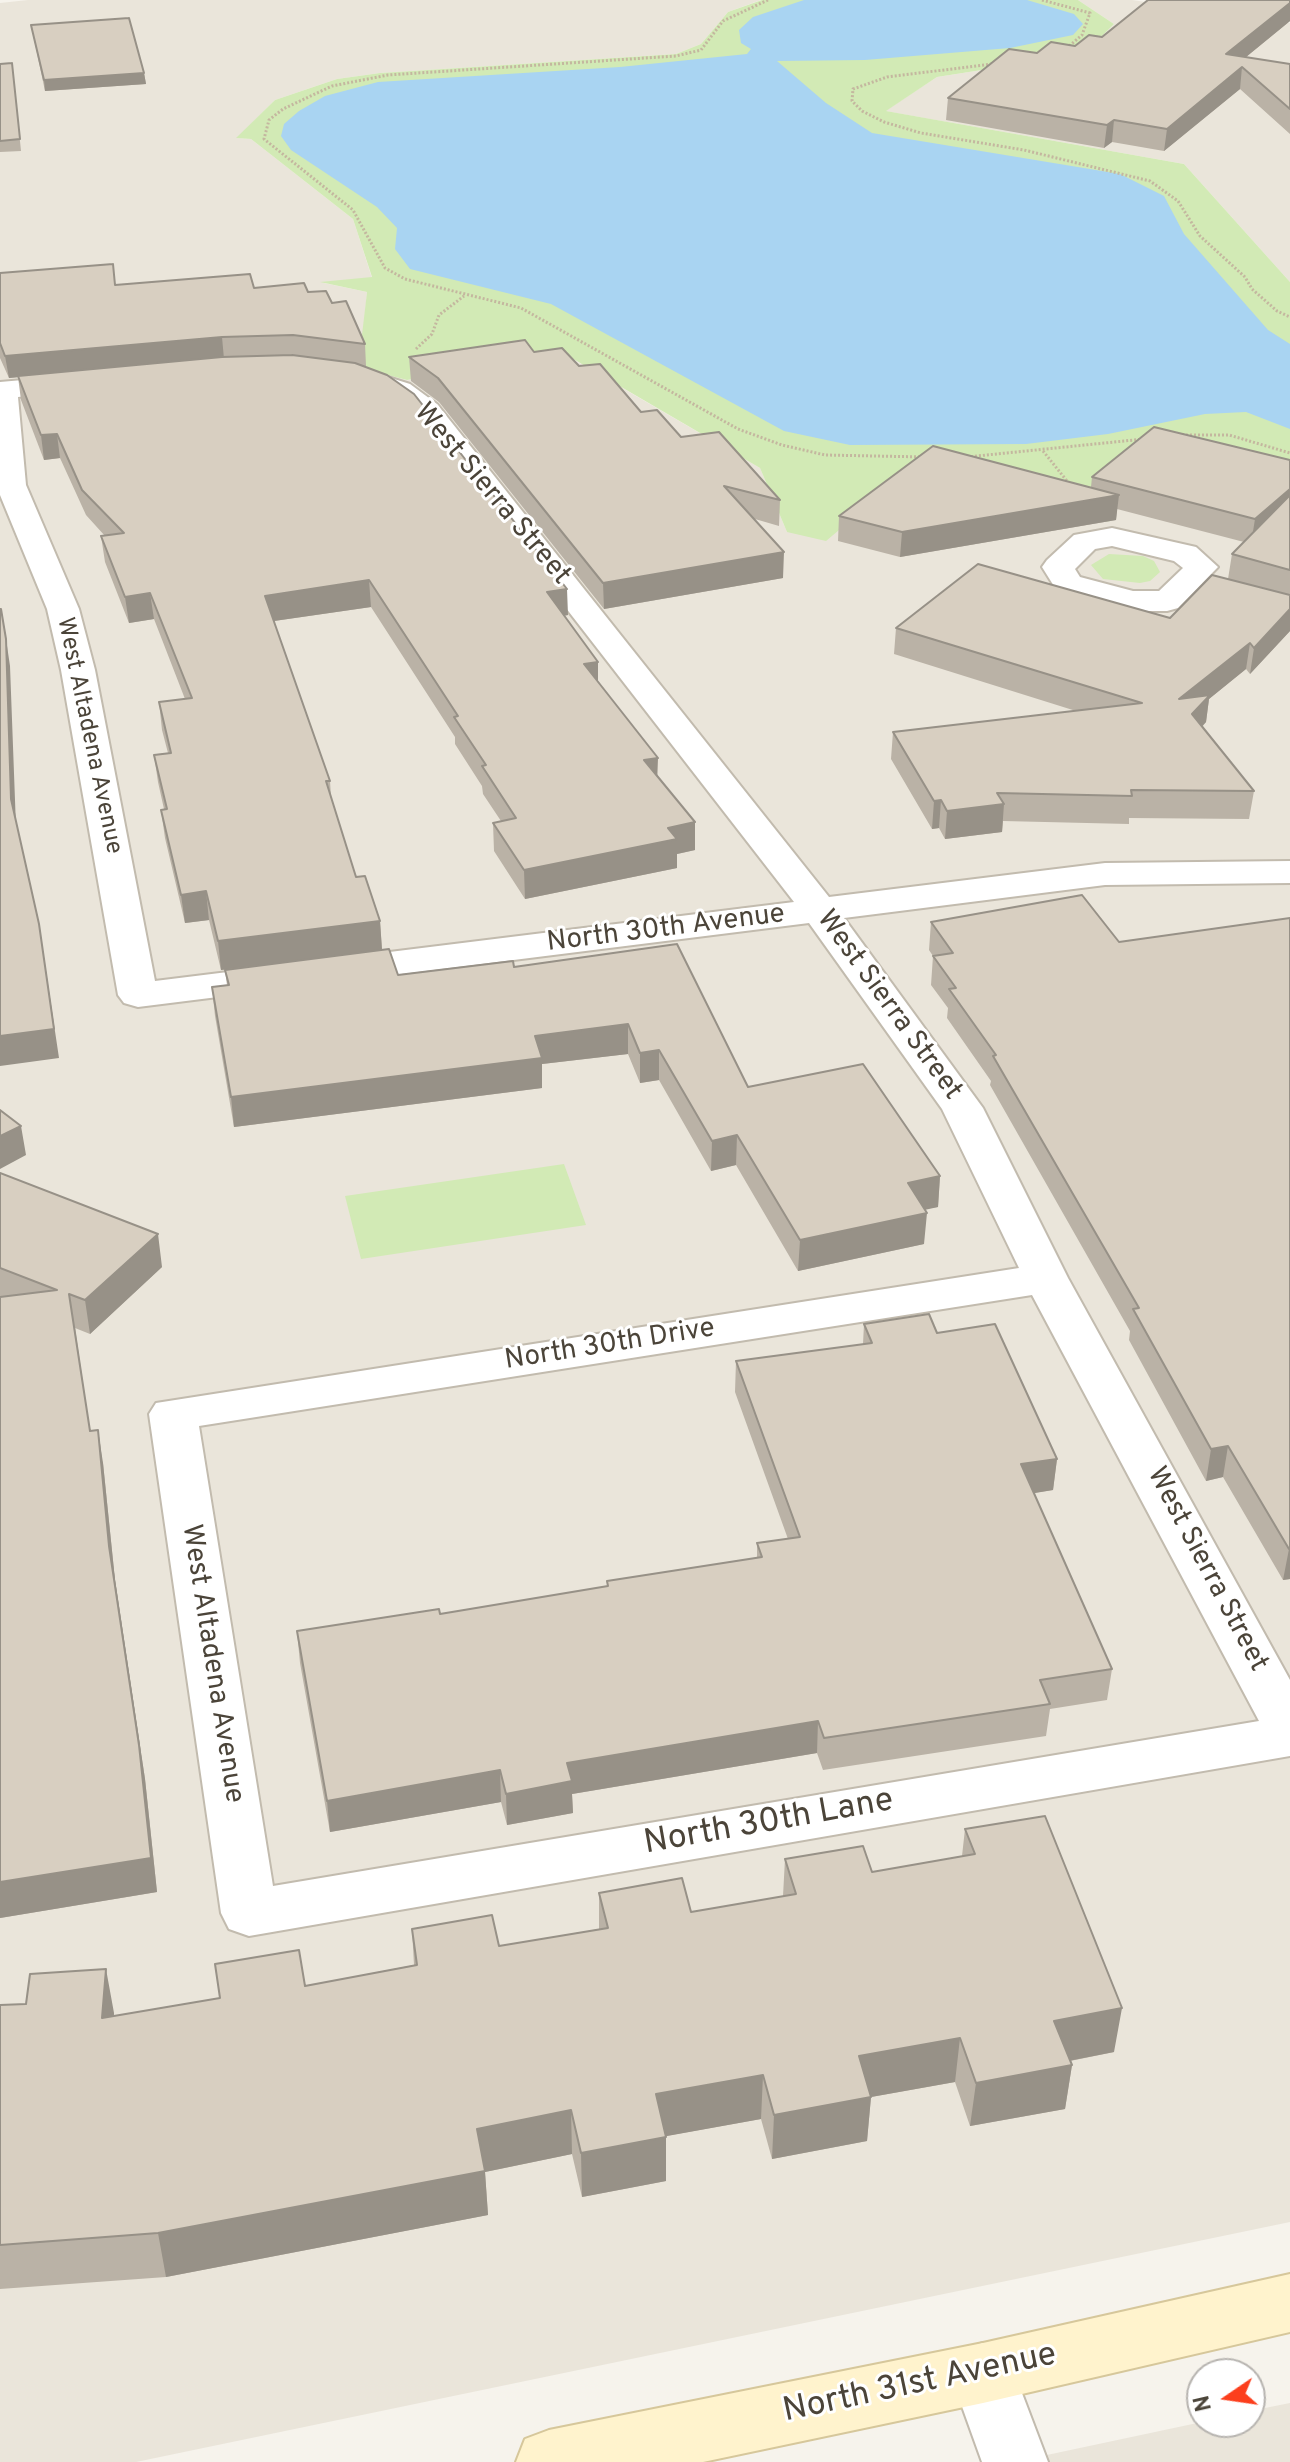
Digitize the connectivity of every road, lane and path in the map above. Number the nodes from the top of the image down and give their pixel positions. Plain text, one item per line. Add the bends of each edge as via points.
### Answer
1 (768, 0) edge
2 (1042, 0) edge
3 (1061, 46) edge
4 (1068, 47) junction
5 (1063, 53) edge
6 (1004, 62) edge
7 (466, 295) junction
8 (1290, 317) edge
9 (355, 375) joint
10 (114, 380) edge
11 (2, 390) edge
12 (1176, 435) edge
13 (1148, 438) edge
14 (1043, 451) junction
15 (1290, 453) edge
16 (934, 457) edge
17 (964, 457) edge
18 (1112, 537) junction
19 (1290, 872) edge
20 (820, 911) junction
21 (138, 995) joint
22 (1046, 1278) junction
23 (173, 1414) joint
24 (1290, 1729) edge
25 (1290, 1736) edge
26 (249, 1913) joint
27 (1290, 2303) edge
28 (983, 2373) junction
29 (549, 2462) edge
30 (1015, 2462) edge

1 - 7 path via 723,21 701,50 359,79 306,96 269,120 264,139 353,210 385,268 405,279
2 - 4 path via 1090,13 1082,35
3 - 4 path
4 - 5 path via 1073,51
6 - 8 path via 887,77 853,89 852,101 884,122 921,133 1038,153 1150,181 1178,201 1200,236 1252,289
7 - 9 path via 439,315 432,334 418,349
7 - 16 path via 531,313 738,429 782,445 825,455
9 - 20 street, West Sierra Street via 400,390 427,410
10 - 11 street
11 - 21 street, West Altadena Avenue via 11,485 63,609 78,670
12 - 15 path via 1229,435
13 - 14 path
14 - 17 path
14 - 18 path
18 - 18 street via 1185,554 1202,567 1203,587 1167,601 1132,601 1068,584 1058,567 1085,542
19 - 20 street, North 30th Avenue via 1105,874
20 - 21 street, North 30th Avenue
20 - 22 street, West Sierra Street via 962,1108
22 - 23 street, North 30th Drive
22 - 24 street, West Sierra Street
23 - 26 street, West Altadena Avenue
25 - 26 street, North 30th Lane
27 - 28 street, North 31st Avenue
28 - 29 street, North 31st Avenue
28 - 30 street

